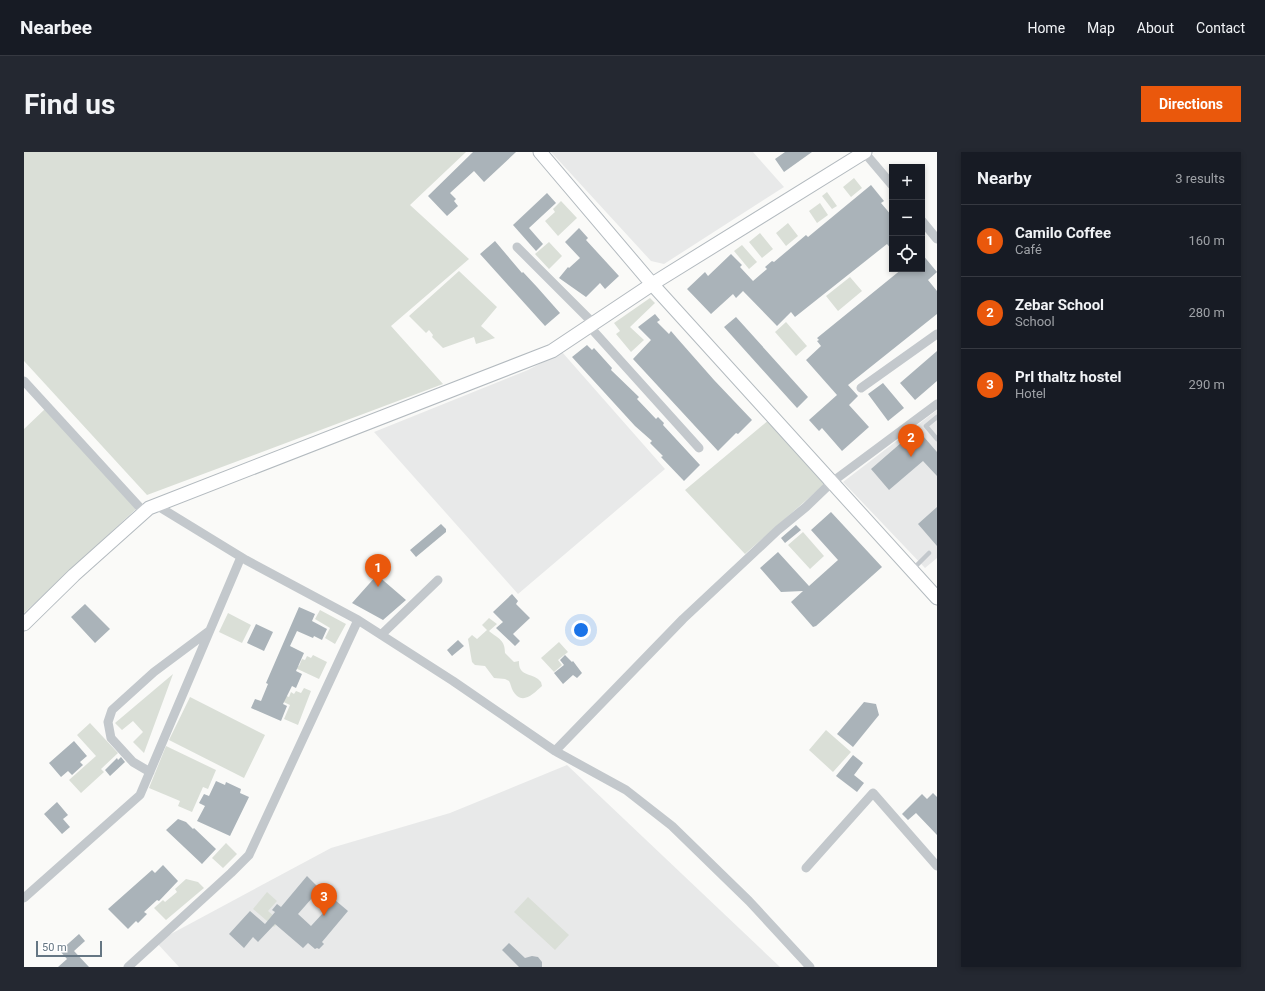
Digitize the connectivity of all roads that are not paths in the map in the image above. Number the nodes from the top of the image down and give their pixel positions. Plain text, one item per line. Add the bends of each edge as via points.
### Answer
1 (540, 152) edge
2 (864, 152) edge
3 (889, 181) edge
4 (925, 225) edge
5 (937, 239) edge
6 (517, 247) dead end
7 (652, 284) junction
8 (591, 325) junction
9 (937, 334) edge
10 (24, 381) edge
11 (861, 388) dead end
12 (937, 404) edge
13 (937, 417) edge
14 (937, 438) edge
15 (699, 448) dead end
16 (832, 482) junction
17 (156, 505) junction
18 (144, 512) junction
19 (929, 553) dead end
20 (241, 557) junction
21 (912, 570) junction
22 (438, 580) dead end
23 (937, 598) edge
24 (358, 620) junction
25 (24, 624) edge
26 (210, 630) junction
27 (381, 635) junction
28 (555, 751) junction
29 (150, 772) junction
30 (937, 866) edge
31 (806, 868) dead end
32 (24, 898) edge
33 (128, 967) edge
34 (810, 967) edge

1 - 7 street
2 - 3 street
2 - 7 street
4 - 5 street
6 - 8 street
7 - 8 street
7 - 16 street
8 - 15 street
8 - 17 street via 545,354
9 - 11 street
10 - 18 street
12 - 16 street
13 - 14 lane via 926,426
16 - 21 street
16 - 28 street via 683,619
17 - 18 street
17 - 20 street
18 - 25 street
19 - 21 lane
20 - 24 street
20 - 26 street
21 - 23 street
22 - 27 street
24 - 27 street
24 - 33 street via 248,855
26 - 29 street
26 - 29 street via 154,672 112,710 108,722 111,738 133,762
27 - 28 street
28 - 34 street via 626,790 672,826 749,901
29 - 32 street via 140,795
30 - 31 street via 873,793

